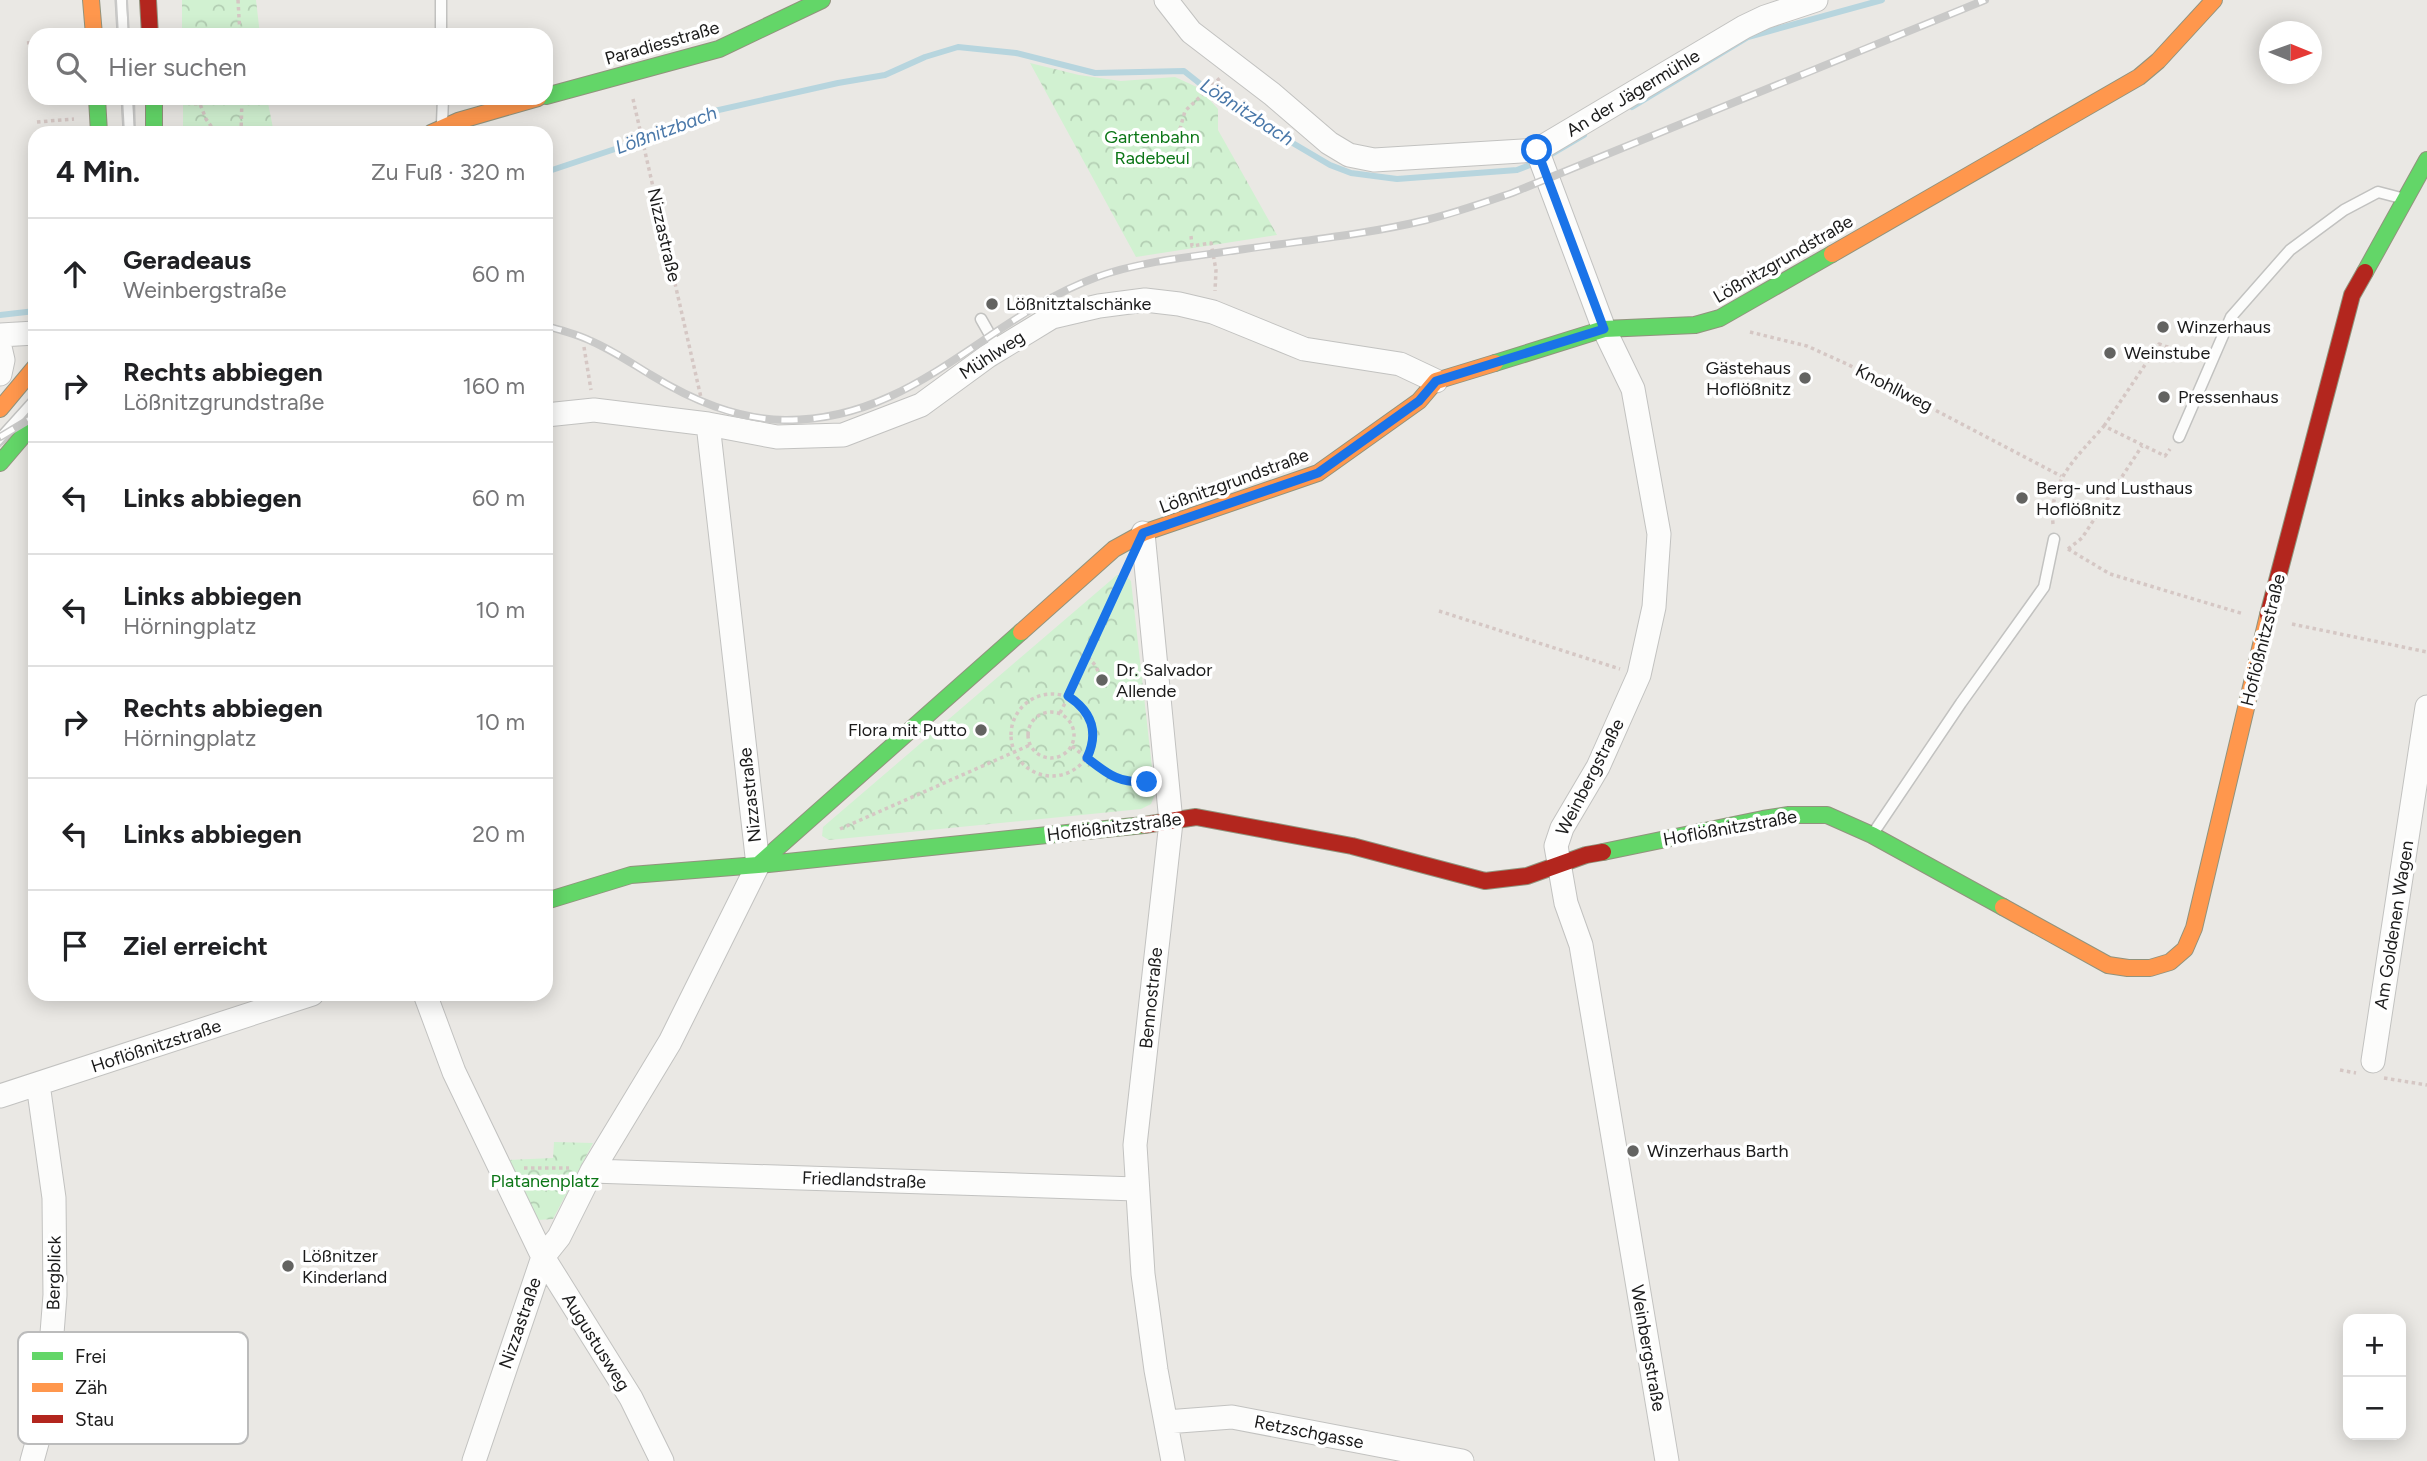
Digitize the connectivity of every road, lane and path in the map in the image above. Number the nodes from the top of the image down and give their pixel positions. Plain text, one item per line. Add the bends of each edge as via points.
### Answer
1 (91, 0) edge
2 (121, 0) edge
3 (148, 0) edge
4 (238, 0) edge
5 (441, 0) edge
6 (822, 0) edge
7 (1166, 0) edge
8 (1816, 0) edge
9 (2214, 0) edge
10 (93, 28) edge
11 (123, 28) edge
12 (150, 28) edge
13 (240, 28) edge
14 (441, 28) edge
15 (1235, 66) junction
16 (627, 73) junction
17 (553, 94) edge
18 (97, 105) edge
19 (127, 105) edge
20 (154, 105) edge
21 (200, 105) edge
22 (242, 105) edge
23 (443, 105) edge
24 (514, 105) edge
25 (75, 119) dead end
26 (37, 122) dead end
27 (99, 126) edge
28 (129, 126) edge
29 (154, 126) edge
30 (211, 126) edge
31 (241, 126) edge
32 (439, 126) edge
33 (447, 126) edge
34 (1178, 136) dead end
35 (1539, 157) junction
36 (2427, 160) edge
37 (2404, 198) junction
38 (1191, 236) dead end
39 (1216, 270) dead end
40 (1720, 318) junction
41 (981, 319) dead end
42 (1604, 329) junction
43 (28, 333) edge
44 (0, 335) edge
45 (0, 347) edge
46 (584, 347) dead end
47 (998, 349) junction
48 (2217, 350) junction
49 (0, 374) edge
50 (28, 376) edge
51 (1436, 381) junction
52 (28, 408) edge
53 (0, 409) edge
54 (594, 410) junction
55 (553, 414) edge
56 (708, 424) junction
57 (2104, 426) junction
58 (28, 430) edge
59 (2179, 437) joint
60 (0, 439) edge
61 (2142, 446) junction
62 (0, 463) edge
63 (2061, 476) junction
64 (1143, 533) junction
65 (2054, 539) junction
66 (2068, 549) junction
67 (1127, 571) dead end
68 (1439, 611) dead end
69 (2267, 621) junction
70 (2286, 623) dead end
71 (2427, 652) edge
72 (1088, 657) junction
73 (1639, 675) junction
74 (1101, 677) dead end
75 (1068, 696) junction
76 (2427, 707) edge
77 (1060, 713) junction
78 (1030, 745) junction
79 (1072, 746) junction
80 (1014, 752) junction
81 (1087, 758) junction
82 (1153, 784) dead end
83 (1171, 822) junction
84 (835, 831) dead end
85 (1872, 835) junction
86 (1559, 864) junction
87 (758, 865) junction
88 (553, 899) edge
89 (291, 1001) edge
90 (428, 1001) edge
91 (2373, 1061) dead end
92 (38, 1084) junction
93 (0, 1096) edge
94 (501, 1168) junction
95 (569, 1168) dead end
96 (592, 1171) junction
97 (1136, 1189) junction
98 (543, 1257) junction
99 (52, 1332) edge
100 (1166, 1422) junction
101 (37, 1444) edge
102 (1455, 1460) edge
103 (33, 1461) edge
104 (474, 1461) edge
105 (662, 1461) edge
106 (1173, 1461) edge
107 (1667, 1461) edge

1 - 10 street
2 - 11 lane
3 - 12 street
4 - 13 path
5 - 14 lane
6 - 16 street, Paradiesstraße via 719,49
7 - 15 street, An der Jägermühle via 1191,32
8 - 35 street, An der Jägermühle via 1744,27
9 - 40 street, Lößnitzgrundstraße via 2139,77
15 - 34 path via 1185,111
15 - 35 street, An der Jägermühle via 1349,155 1399,160
16 - 17 street, Paradiesstraße
16 - 56 path, Nizzastraße
18 - 27 street
19 - 28 lane
20 - 29 street
21 - 30 path
22 - 31 path
23 - 32 lane
24 - 33 street
25 - 26 path
35 - 42 street, Weinbergstraße
36 - 37 street, Hoflößnitzstraße
37 - 48 lane via 2378,192 2344,210 2290,250 2231,317
37 - 69 street, Hoflößnitzstraße via 2352,295
38 - 39 path via 1192,246 1211,243
40 - 42 street, Lößnitzgrundstraße via 1695,325
40 - 63 path, Knohllweg via 1733,328 1807,346
41 - 47 lane
42 - 51 street, Lößnitzgrundstraße
42 - 73 street, Weinbergstraße via 1633,389 1659,534 1654,607
43 - 44 street
45 - 49 street
46 - 54 path
47 - 51 street, Mühlweg via 1052,317 1145,300 1213,312 1304,349 1400,364
47 - 56 street, Mühlweg via 921,405 843,435 777,438
48 - 57 path via 2199,358 2159,344
48 - 59 lane
50 - 53 street
51 - 64 street, Lößnitzgrundstraße via 1419,401 1318,473
52 - 60 lane
54 - 55 street, Mühlweg
54 - 56 street, Mühlweg
56 - 87 street, Nizzastraße
57 - 61 path
57 - 63 path
58 - 62 street
59 - 61 path via 2165,456
61 - 66 path via 2082,538
63 - 65 path via 2052,510
64 - 83 street, Bennostraße
64 - 87 street, Lößnitzgrundstraße via 1114,549
65 - 66 path
65 - 85 lane via 2044,587
66 - 69 path via 2110,574
67 - 72 path
68 - 73 path
69 - 85 street, Hoflößnitzstraße via 2194,928 2185,950 2173,959 2146,968 2108,965
70 - 71 path
72 - 74 path
72 - 75 path
73 - 86 street, Weinbergstraße via 1598,767 1562,828 1556,846
75 - 77 path
75 - 80 path via 1036,696 1019,710 1011,731
75 - 81 path via 1087,712 1092,723 1094,735
76 - 91 street, Am Goldenen Wagen
77 - 78 path via 1037,716 1028,730
77 - 79 path via 1073,727
78 - 79 path via 1051,758
78 - 80 path
79 - 81 path
80 - 81 path via 1029,769 1049,776 1077,769
80 - 84 path
81 - 82 path via 1122,781
83 - 86 street, Hoflößnitzstraße via 1196,817 1352,846 1485,881 1527,876
83 - 87 street, Hoflößnitzstraße
83 - 97 street, Bennostraße via 1135,1145
85 - 86 street, Hoflößnitzstraße via 1827,815 1789,815
86 - 107 street, Weinbergstraße via 1581,945
87 - 88 street, Hoflößnitzstraße via 631,876
87 - 96 street, Nizzastraße via 670,1042
89 - 92 street, Hoflößnitzstraße
90 - 94 street, Augustusweg via 454,1072
92 - 93 street, Hoflößnitzstraße
92 - 99 street, Bergblick via 54,1198
94 - 95 path
94 - 98 street, Augustusweg
96 - 97 street, Friedlandstraße
96 - 98 street, Nizzastraße
97 - 100 street, Bennostraße via 1143,1274
98 - 104 street, Nizzastraße
98 - 105 street, Augustusweg via 631,1398
100 - 102 street, Retzschgasse via 1231,1418
100 - 106 street, Bennostraße
101 - 103 street, Bergblick

